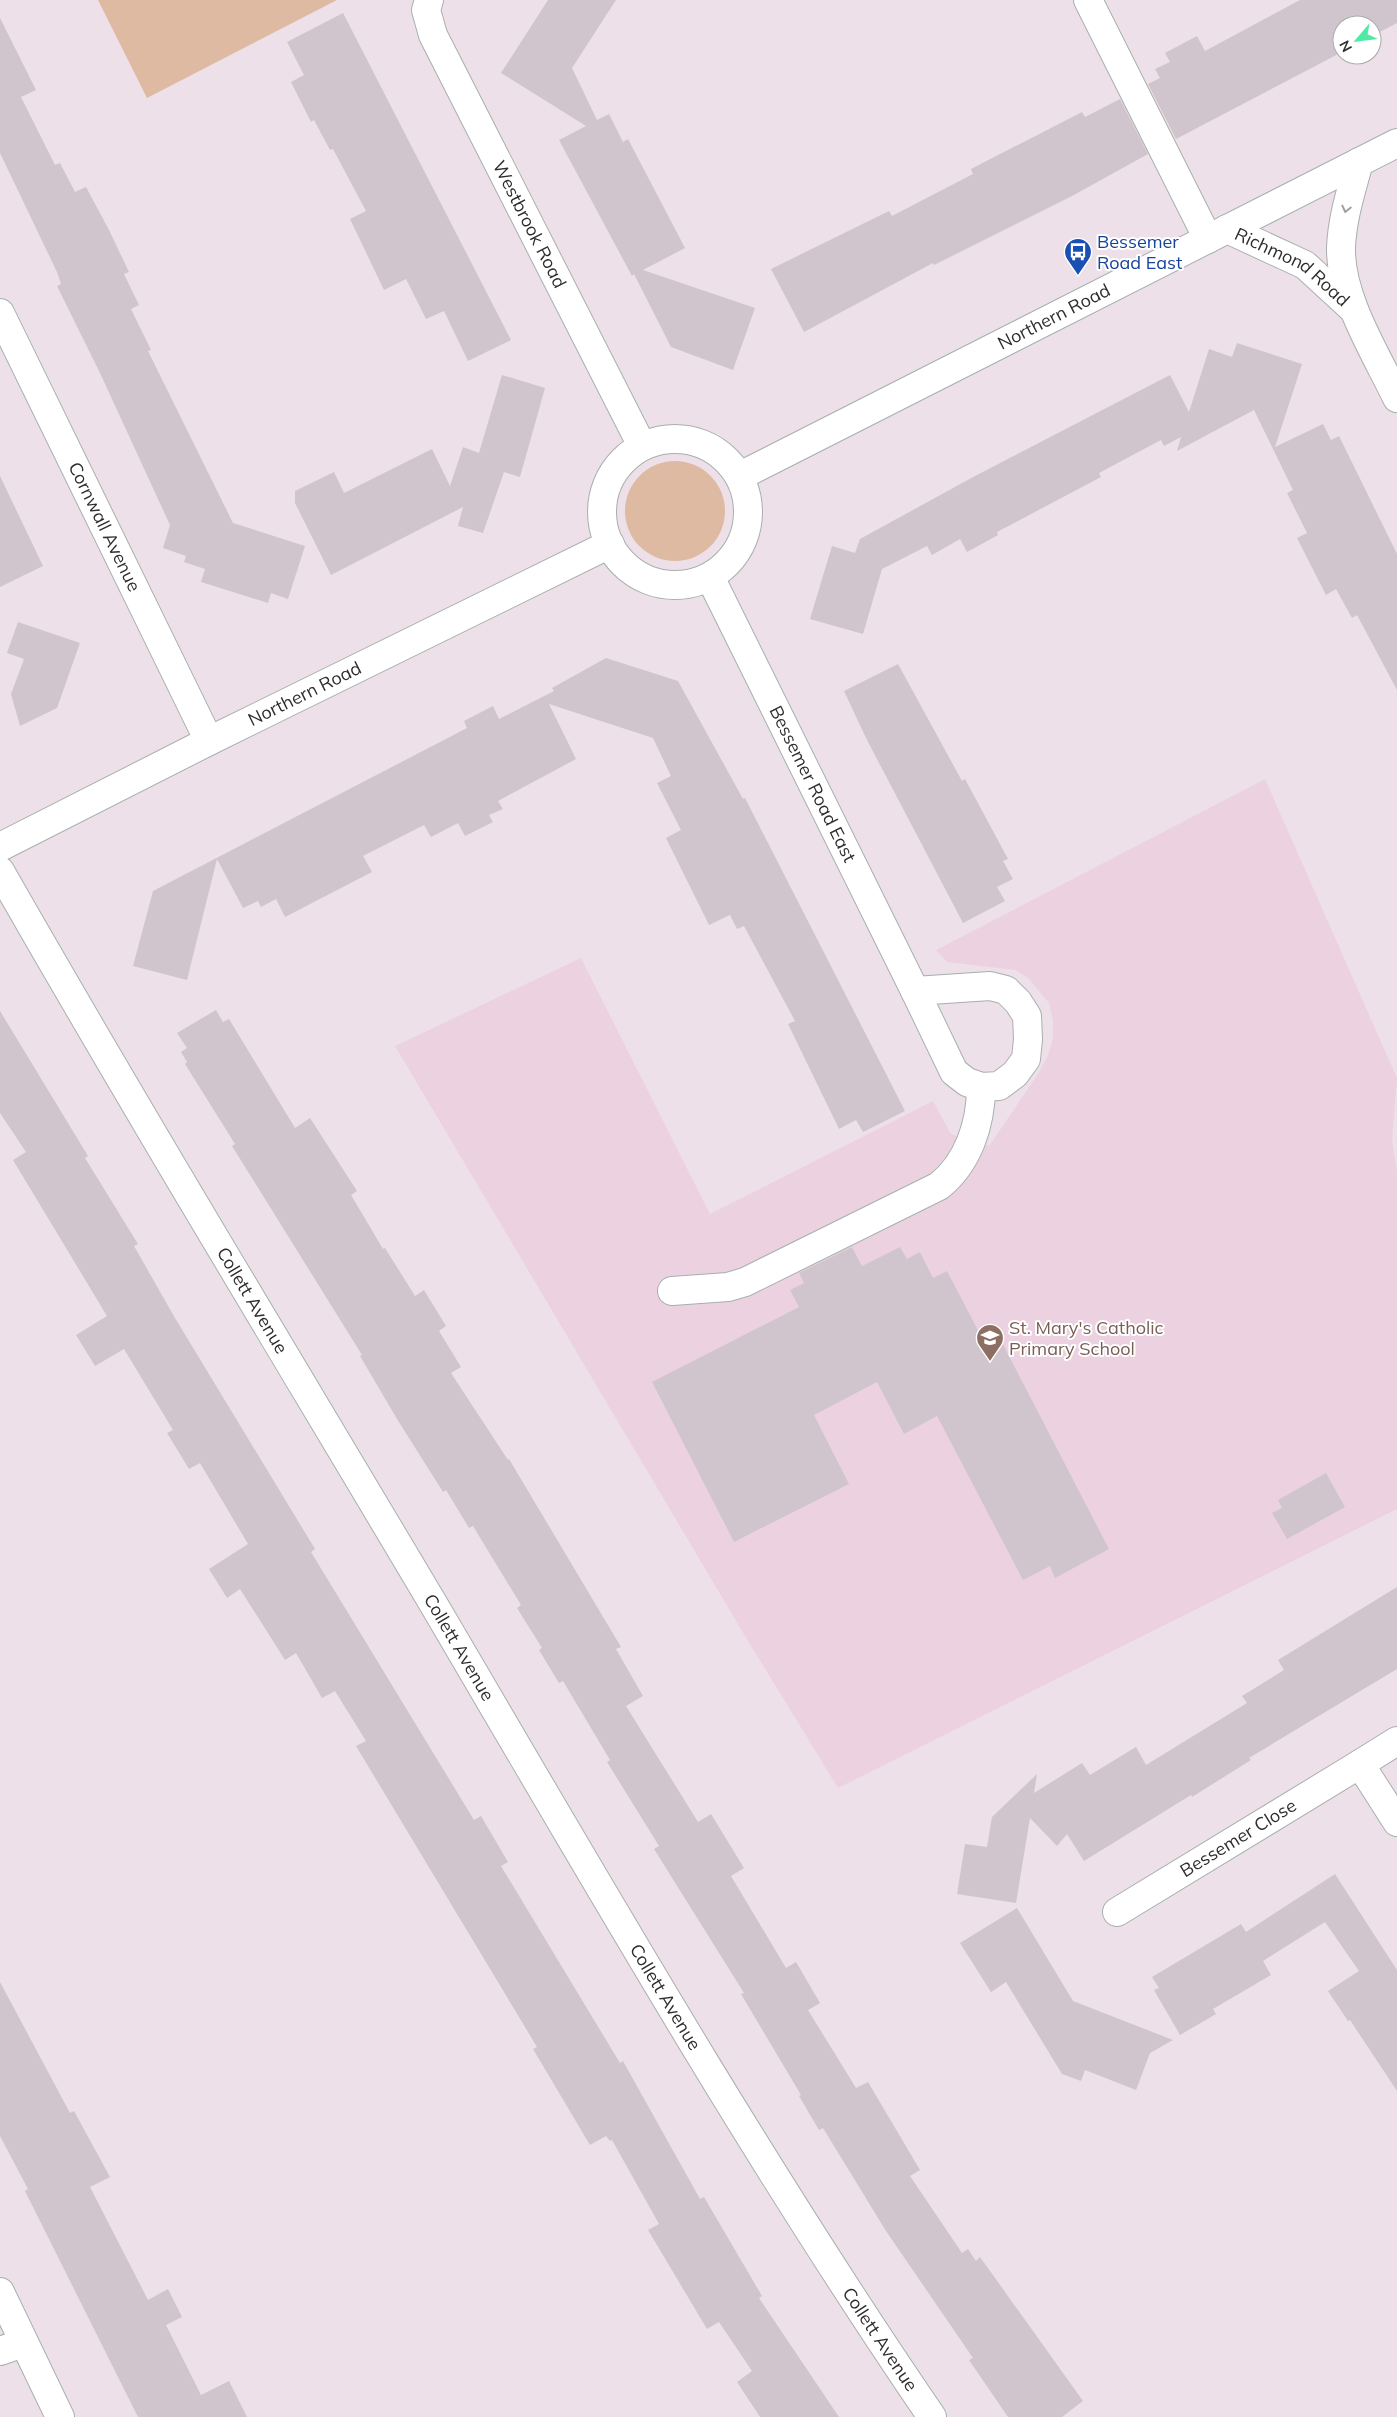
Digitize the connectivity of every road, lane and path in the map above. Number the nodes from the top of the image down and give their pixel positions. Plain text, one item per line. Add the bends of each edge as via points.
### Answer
1 (429, 0) edge
2 (1088, 0) edge
3 (1397, 144) edge
4 (1359, 162) junction
5 (1218, 234) junction
6 (1354, 310) junction
7 (0, 313) edge
8 (1397, 398) edge
9 (642, 446) junction
10 (740, 476) junction
11 (610, 544) junction
12 (710, 577) junction
13 (209, 740) junction
14 (0, 847) edge
15 (0, 871) edge
16 (915, 991) junction
17 (981, 1088) junction
18 (672, 1290) dead end
19 (1397, 1741) edge
20 (1360, 1764) junction
21 (1397, 1822) edge
22 (1117, 1912) dead end
23 (0, 2292) edge
24 (12, 2347) edge
25 (60, 2417) edge
26 (932, 2417) edge

1 - 9 street, Westbrook Road via 426,10 433,35
2 - 5 street
3 - 4 street, Northern Road
4 - 5 street, Northern Road
4 -> 6 street, Richmond Road via 1344,222 1341,250 1342,267
5 - 6 street, Richmond Road via 1305,265
5 - 10 street, Northern Road
6 - 8 street, Richmond Road
7 - 13 street, Cornwall Avenue
9 - 10 street via 678,438 696,441 729,461
9 - 11 street via 619,463 607,483 602,505 604,528
10 - 12 street via 747,494 746,534 725,566
11 - 12 street via 627,566 644,578 686,585
11 - 13 street, Northern Road
12 - 16 street, Bessemer Road East
13 - 14 street, Northern Road
15 - 26 street, Collett Avenue via 182,1186 745,2132 852,2300
16 - 17 street, Bessemer Road East via 954,1072
16 - 17 street via 990,986 1006,990 1027,1016 1026,1059 1015,1074 999,1086
17 - 18 street via 981,1104 971,1141 950,1177 914,1200 745,1282 728,1287
19 - 20 street, Bessemer Close
20 - 21 street
20 - 22 street, Bessemer Close
23 - 24 street
24 - 25 street

